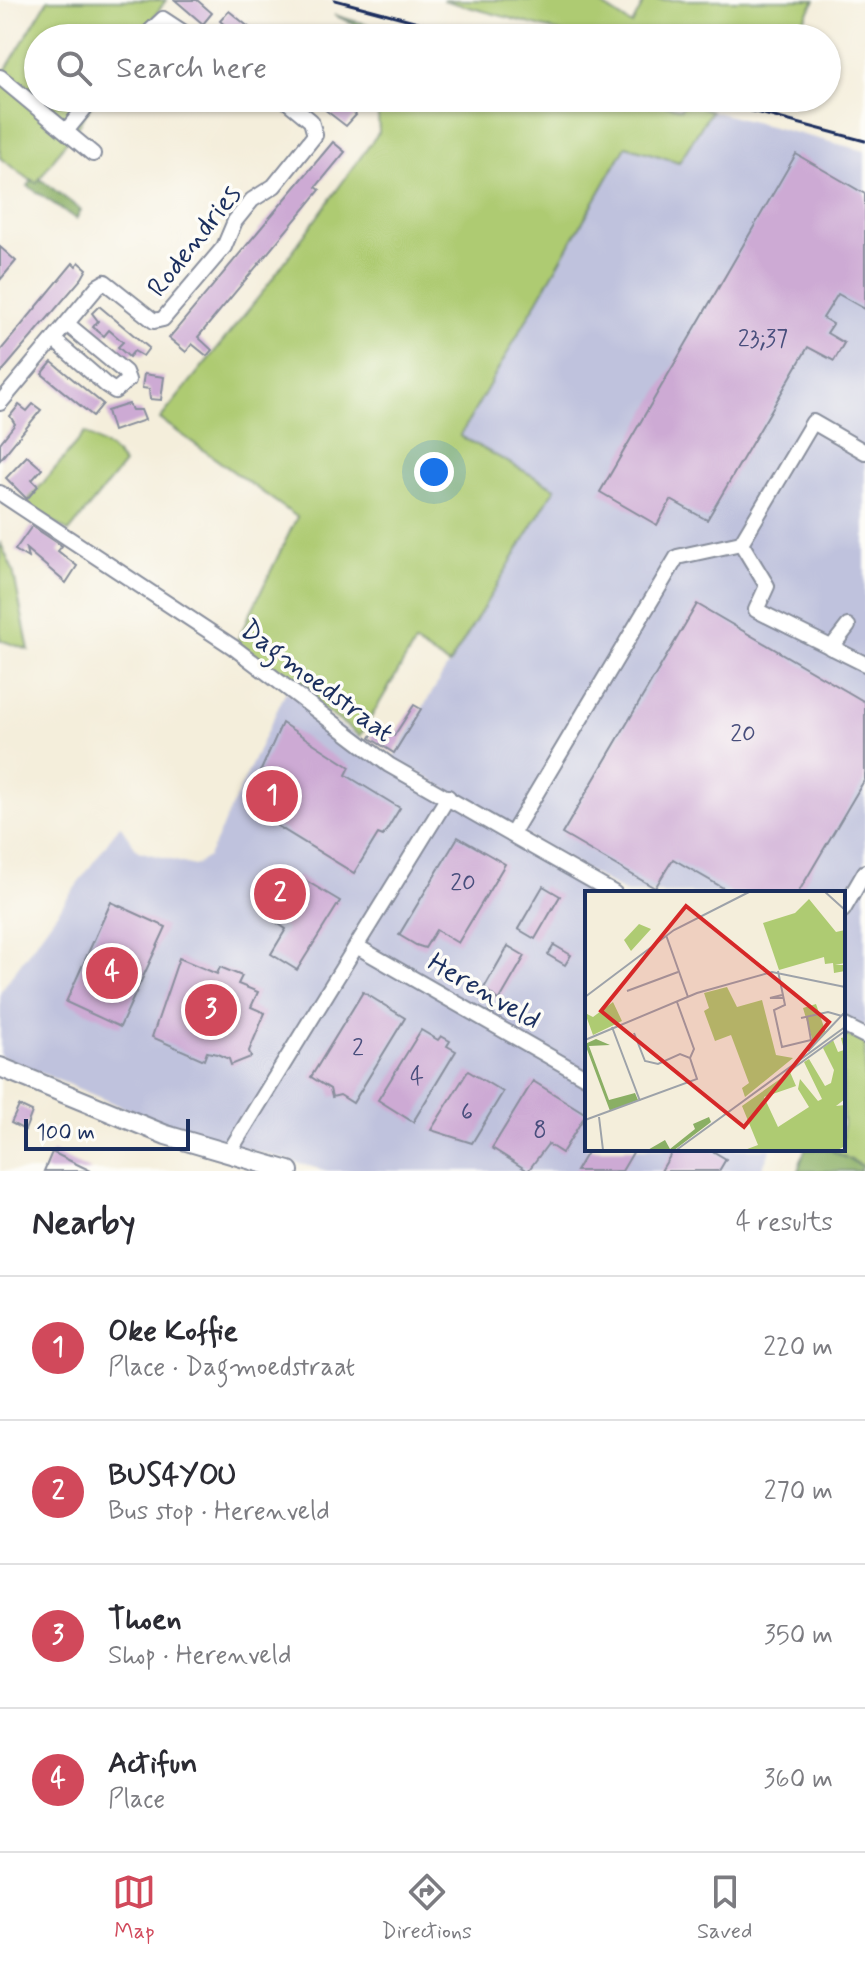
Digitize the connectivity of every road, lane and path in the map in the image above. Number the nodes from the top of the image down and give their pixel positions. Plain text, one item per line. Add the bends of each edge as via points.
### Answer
1 (0, 77) edge
2 (24, 97) edge
3 (43, 112) edge
4 (82, 112) edge
5 (300, 112) edge
6 (66, 131) junction
7 (93, 154) dead end
8 (67, 324) junction
9 (54, 340) junction
10 (0, 403) edge
11 (865, 452) edge
12 (0, 493) edge
13 (741, 543) junction
14 (848, 626) dead end
15 (831, 648) junction
16 (865, 664) edge
17 (448, 797) junction
18 (512, 834) junction
19 (865, 872) edge
20 (611, 891) edge
21 (845, 907) edge
22 (358, 947) junction
23 (845, 1026) edge
24 (865, 1036) edge
25 (0, 1067) edge
26 (585, 1077) edge
27 (228, 1154) junction
28 (289, 1171) edge

1 - 2 street
3 - 6 street
4 - 6 street
5 - 8 street, Rodendries via 311,121 315,135 274,186 252,200 224,247 163,319 154,321 105,282
6 - 7 street
8 - 9 street, Rodendries
8 - 9 street via 125,372 128,380 122,388 115,391 106,385
9 - 10 street, Rodendries
11 - 13 street via 813,422
12 - 17 street, Dagmoedstraat via 233,647 389,765
13 - 15 street via 767,586 756,610
13 - 18 street via 677,557
14 - 15 street
15 - 16 street
17 - 18 street, Dagmoedstraat
17 - 22 street
18 - 20 street, Dagmoedstraat
19 - 21 street
22 - 26 street, Herenveld
22 - 27 street
23 - 24 street
25 - 27 main road via 166,1135
27 - 28 main road

